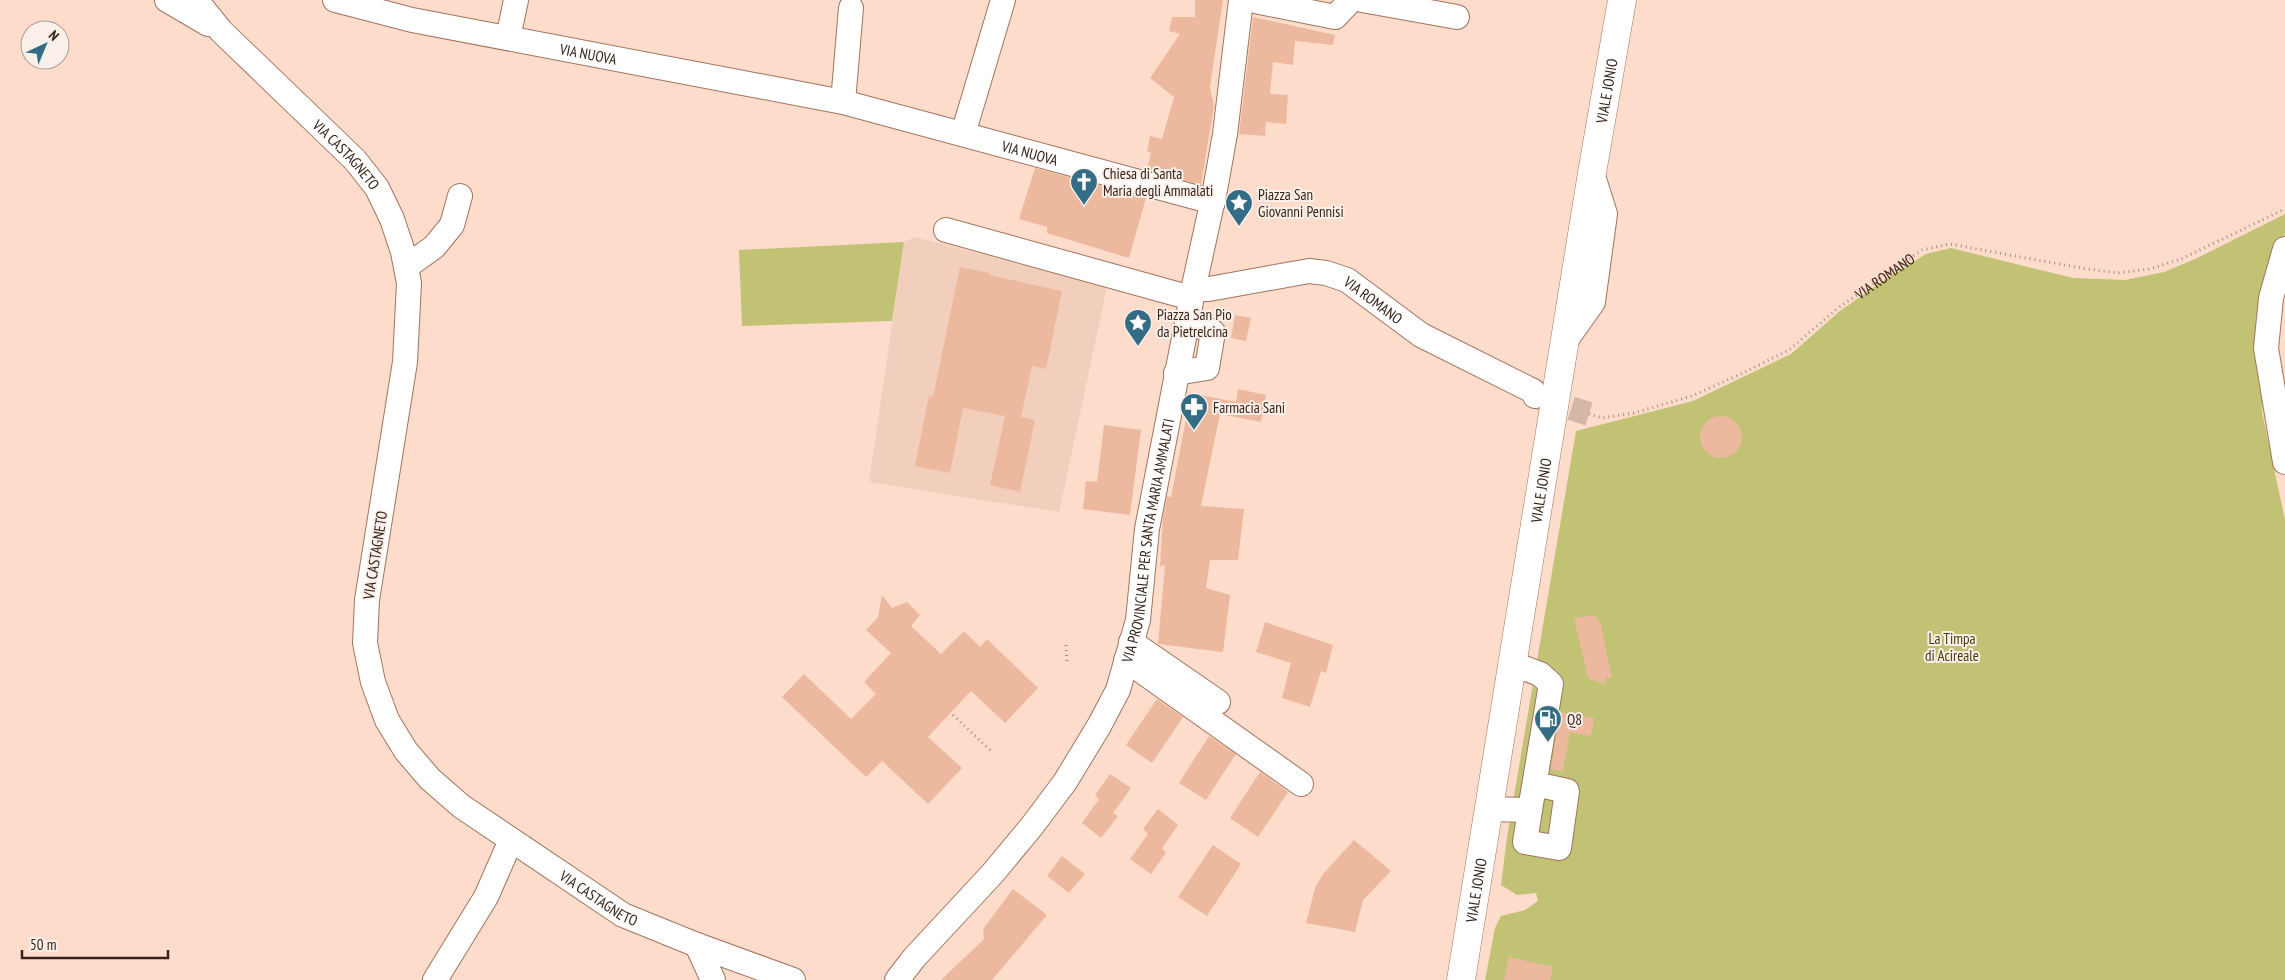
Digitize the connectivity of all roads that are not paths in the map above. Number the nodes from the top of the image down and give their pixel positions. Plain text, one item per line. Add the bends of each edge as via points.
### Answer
1 (167, 0) edge
2 (196, 0) edge
3 (336, 0) edge
4 (516, 0) edge
5 (1003, 0) edge
6 (1241, 0) edge
7 (1250, 0) edge
8 (1350, 0) edge
9 (1362, 0) edge
10 (1622, 0) edge
11 (851, 8) dead end
12 (1458, 17) dead end
13 (220, 31) junction
14 (508, 38) junction
15 (843, 102) junction
16 (963, 134) junction
17 (460, 196) dead end
18 (1212, 202) junction
19 (946, 230) dead end
20 (2285, 249) edge
21 (406, 267) junction
22 (1190, 303) junction
23 (1536, 396) tunnel mouth
24 (2285, 462) edge
25 (1128, 651) junction
26 (1513, 664) junction
27 (1218, 702) dead end
28 (1301, 784) dead end
29 (1535, 784) junction
30 (1489, 810) junction
31 (1530, 810) junction
32 (511, 840) junction
33 (697, 945) junction
34 (435, 980) edge
35 (713, 980) edge
36 (794, 980) edge
37 (896, 980) edge
38 (1461, 980) edge

1 - 13 street
2 - 13 street
3 - 14 street, VIA NUOVA via 412,20
4 - 14 street
5 - 16 street
6 - 18 street, VIA PROVINCIALE PER SANTA MARIA AMMALATI via 1225,134
7 - 8 street via 1336,17
9 - 12 street
10 - 26 main road, VIALE JONIO
11 - 15 street
13 - 21 street, VIA CASTAGNETO via 355,160 377,188 392,219
14 - 15 street, VIA NUOVA
15 - 16 street, VIA NUOVA
16 - 18 street, VIA NUOVA
17 - 21 street via 452,225 434,247
18 - 22 street, VIA PROVINCIALE PER SANTA MARIA AMMALATI
19 - 22 street, VIA ROMANO
20 - 24 street via 2271,298 2266,348
21 - 32 street, VIA CASTAGNETO via 409,312 406,362 368,600 365,642 373,682 387,720 406,751 430,779 461,806
22 - 23 street, VIA ROMANO via 1209,289 1309,271 1326,273 1347,280 1421,335 1533,391
22 - 25 street, VIA PROVINCIALE PER SANTA MARIA AMMALATI via 1147,529 1138,620
25 - 27 street
25 - 28 street
25 - 37 street, VIA PROVINCIALE PER SANTA MARIA AMMALATI via 1118,690 1059,789 993,873
26 - 29 street via 1540,674 1551,684
26 - 30 main road, VIALE JONIO
29 - 31 street
29 - 31 street via 1567,791 1559,848 1525,842
30 - 31 street
30 - 38 main road, VIALE JONIO
32 - 33 street, VIA CASTAGNETO via 623,915
32 - 34 street via 486,897
33 - 35 street
33 - 36 street, VIA CASTAGNETO

